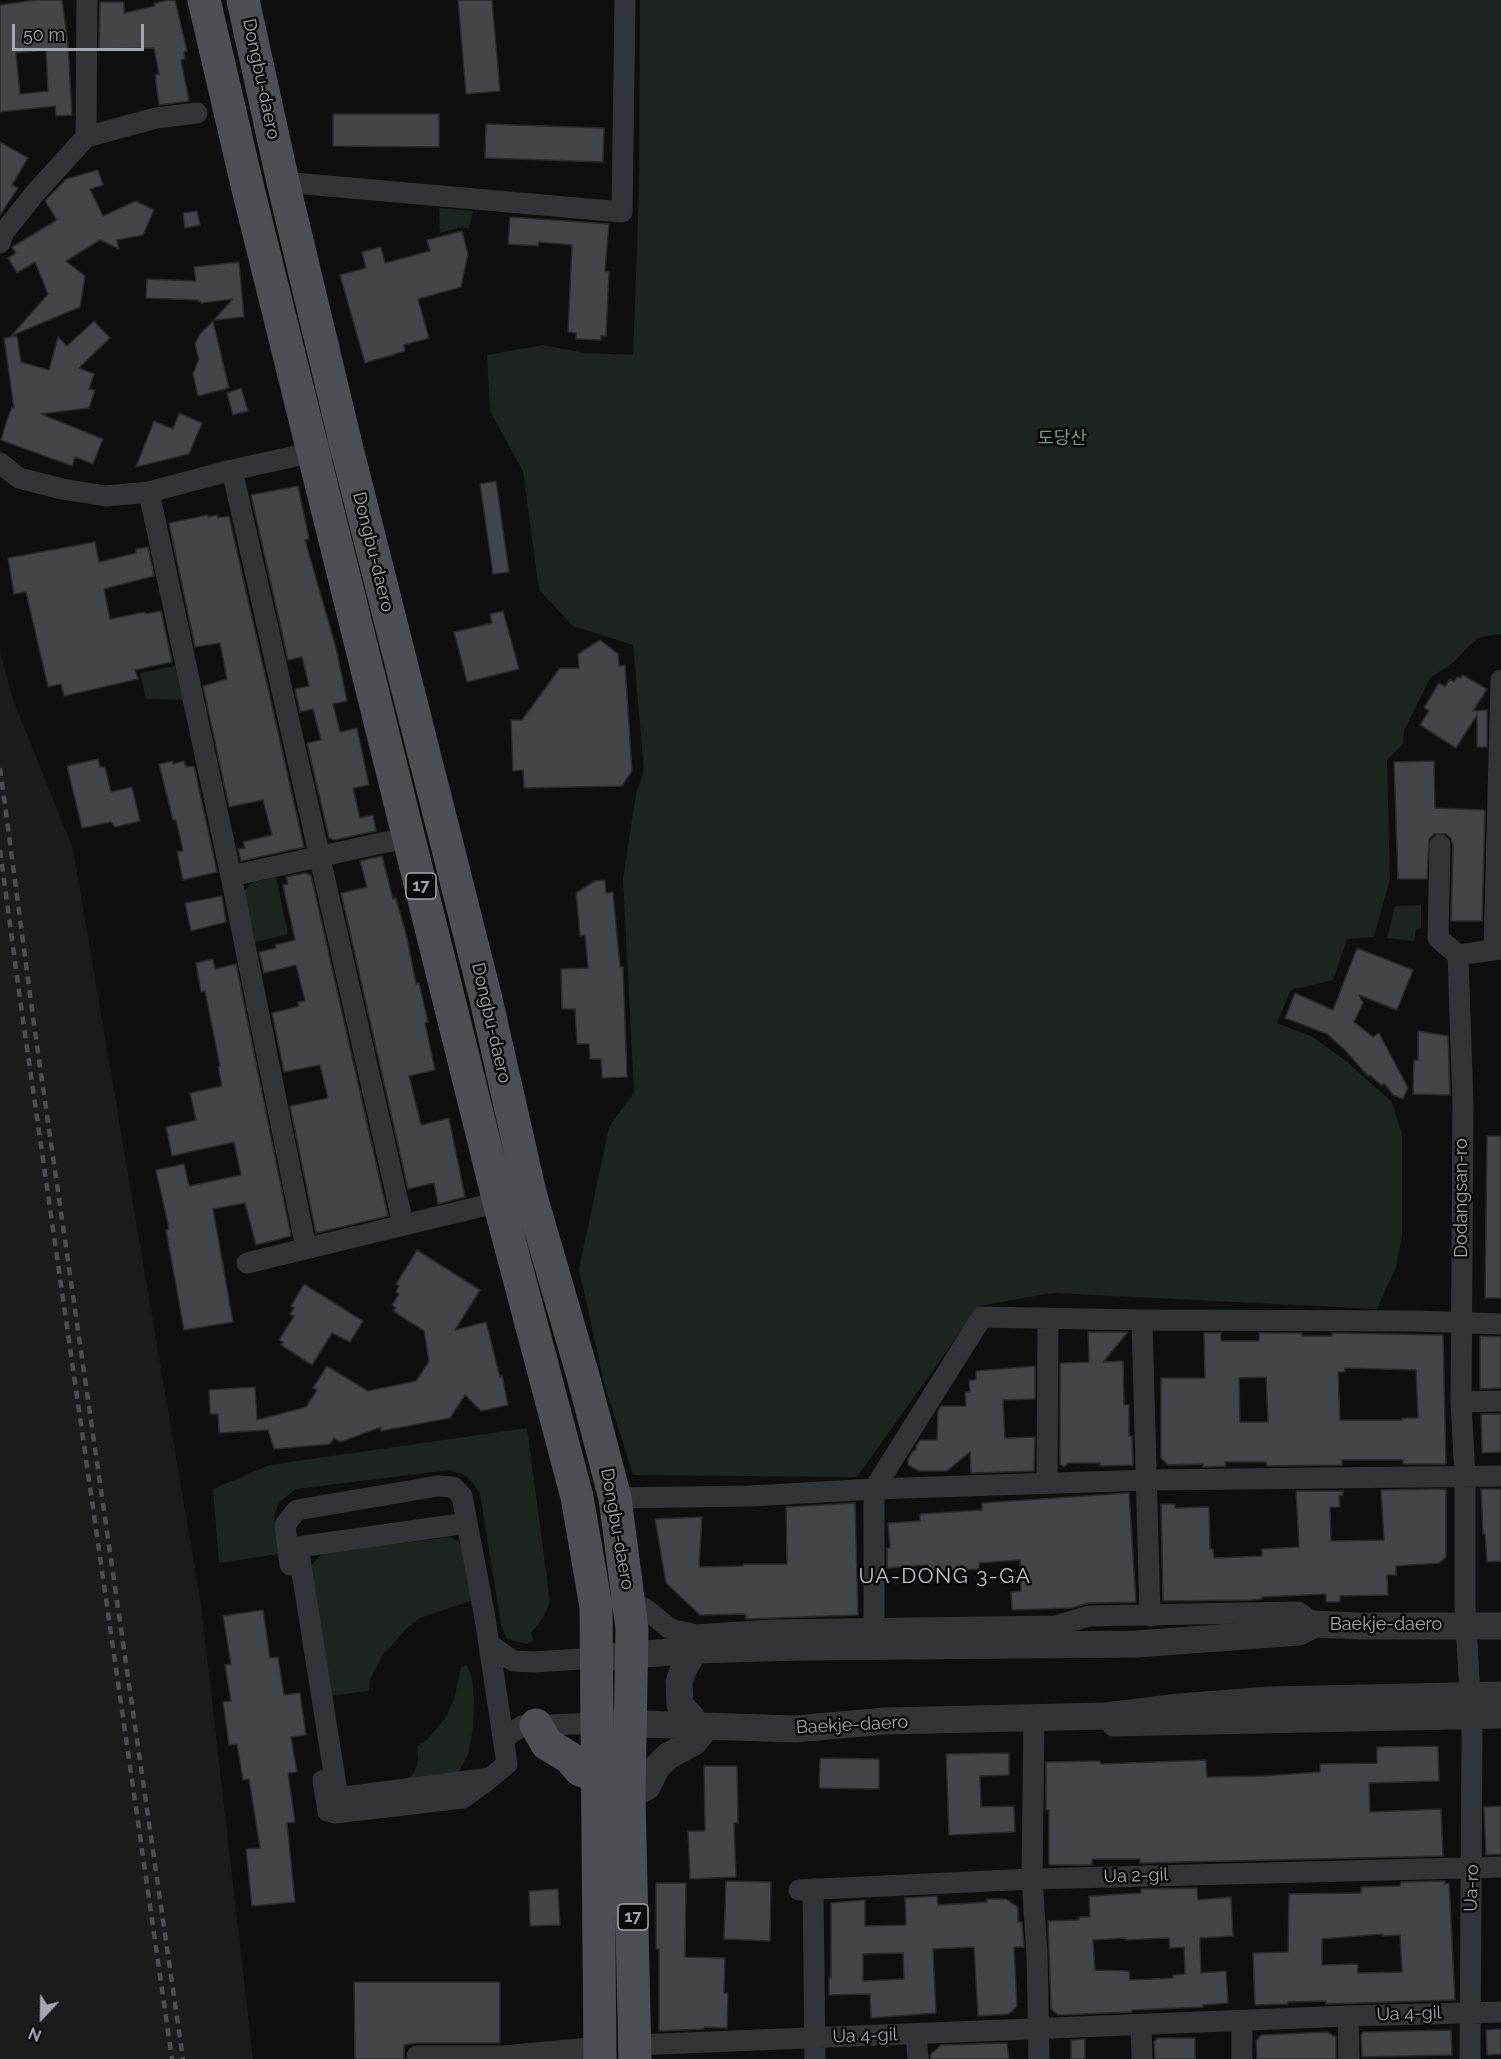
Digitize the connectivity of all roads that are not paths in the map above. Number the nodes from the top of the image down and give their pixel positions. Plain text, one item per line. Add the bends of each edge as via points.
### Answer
1 (87, 0) edge
2 (204, 0) edge
3 (243, 0) edge
4 (625, 0) edge
5 (197, 113) dead end
6 (86, 137) junction
7 (283, 182) junction
8 (0, 243) edge
9 (346, 445) junction
10 (314, 451) junction
11 (0, 463) edge
12 (232, 470) junction
13 (10, 478) edge
14 (149, 492) junction
15 (1501, 680) edge
16 (409, 837) junction
17 (1440, 844) dead end
18 (320, 858) junction
19 (231, 876) junction
20 (1498, 950) edge
21 (1458, 955) junction
22 (499, 1202) junction
23 (403, 1224) junction
24 (306, 1248) junction
25 (247, 1263) dead end
26 (1048, 1318) junction
27 (1142, 1320) junction
28 (1462, 1324) junction
29 (1501, 1324) edge
30 (1501, 1401) edge
31 (1461, 1402) junction
32 (1501, 1476) edge
33 (1465, 1477) junction
34 (1148, 1480) junction
35 (1047, 1484) junction
36 (874, 1489) junction
37 (615, 1498) junction
38 (467, 1523) junction
39 (629, 1600) junction
40 (1150, 1616) junction
41 (1314, 1624) junction
42 (1055, 1626) junction
43 (1466, 1626) junction
44 (1501, 1626) edge
45 (994, 1627) junction
46 (834, 1629) junction
47 (874, 1629) junction
48 (771, 1630) junction
49 (489, 1644) junction
50 (1024, 1645) junction
51 (805, 1647) junction
52 (696, 1650) junction
53 (632, 1655) junction
54 (597, 1658) junction
55 (1501, 1695) edge
56 (1471, 1706) junction
57 (1034, 1717) junction
58 (1501, 1719) edge
59 (598, 1723) junction
60 (631, 1724) junction
61 (536, 1725) junction
62 (701, 1727) junction
63 (504, 1738) junction
64 (597, 1776) junction
65 (490, 1778) junction
66 (629, 1795) junction
67 (1473, 1867) junction
68 (1501, 1867) edge
69 (1032, 1879) junction
70 (1471, 2012) junction
71 (1501, 2012) edge
72 (1348, 2016) junction
73 (1242, 2021) junction
74 (1141, 2025) junction
75 (1038, 2029) junction
76 (916, 2034) junction
77 (814, 2038) junction
78 (713, 2050) edge
79 (635, 2052) edge
80 (600, 2053) edge
81 (503, 2058) edge
82 (417, 2059) edge
83 (814, 2059) edge
84 (918, 2059) edge
85 (1039, 2059) edge
86 (1142, 2059) edge
87 (1242, 2059) edge
88 (1349, 2059) edge
89 (1470, 2059) edge

1 - 6 street
2 - 10 main road, Dongbu-daero / 17
3 - 7 main road, Dongbu-daero / 17
4 - 7 street via 622,212
5 - 6 street via 156,118
6 - 8 street via 36,192 4,232
7 - 9 main road, Dongbu-daero / 17
9 - 10 street
9 - 37 main road, Dongbu-daero / 17 via 485,995 530,1193
10 - 12 street
10 - 16 main road, Dongbu-daero / 17
11 - 13 street
12 - 14 street
12 - 18 street
13 - 14 street via 106,496
14 - 19 street
15 - 20 street
16 - 18 street
16 - 22 main road, Dongbu-daero / 17
17 - 21 street via 1438,939
18 - 19 street
18 - 23 street
19 - 24 street
20 - 21 street
21 - 28 street, Dodangsan-ro via 1463,1105
22 - 23 street
22 - 54 main road, Dongbu-daero / 17 via 578,1497 594,1594
23 - 24 street
24 - 25 street
26 - 27 street
26 - 35 street
26 - 36 street via 982,1317
27 - 28 street
27 - 34 street
28 - 29 street
28 - 31 street, Dodangsan-ro
30 - 31 street
31 - 33 street, Dodangsan-ro
32 - 33 street
33 - 34 street
33 - 43 street, Dodangsan-ro
34 - 35 street
34 - 40 street
35 - 36 street
36 - 37 street
36 - 47 street
37 - 39 main road, Dongbu-daero / 17
38 - 49 street
38 - 65 street via 298,1547 338,1798
38 - 65 street via 462,1496 453,1487 438,1486 297,1510 285,1525 328,1811 463,1798
39 - 48 street via 670,1629 696,1635
39 - 53 main road, Dongbu-daero / 17
40 - 41 street via 1298,1612
40 - 42 street via 1089,1616
41 - 43 street, Baekje-daero
41 - 50 street, Baekje-daero via 1299,1632 1137,1644
42 - 45 street
42 - 50 street
43 - 44 street, Baekje-daero
43 - 56 street, Ua-ro
45 - 47 street
45 - 50 street
46 - 47 street
46 - 48 street
46 - 51 street
48 - 51 street, Baekje-daero
49 - 54 street via 513,1661
49 - 63 street
50 - 51 street, Baekje-daero
51 - 52 street, Baekje-daero
52 - 53 street, Baekje-daero
52 - 62 street via 679,1682 680,1705
53 - 54 street, Baekje-daero
53 - 60 main road, Dongbu-daero / 17
54 - 59 main road, Dongbu-daero / 17
55 - 56 street, Baekje-daero
56 - 57 street, Baekje-daero via 1270,1700 1106,1716
56 - 58 street, Baekje-daero
56 - 67 street, Ua-ro
57 - 62 street, Baekje-daero via 885,1721 795,1729
57 - 69 street
59 - 60 street, Baekje-daero
59 - 61 street
59 - 64 main road, Dongbu-daero / 17
60 - 62 street, Baekje-daero
60 - 66 main road, Dongbu-daero / 17
61 - 63 street via 522,1726
61 - 64 main road via 547,1744 570,1758 580,1770
62 - 66 street via 694,1742 668,1756 647,1786
63 - 65 street via 507,1764
64 - 80 main road, Dongbu-daero / 17
66 - 79 main road, Dongbu-daero / 17
67 - 68 street, Ua 2-gil
67 - 69 street, Ua 2-gil
67 - 70 street, Ua-ro
69 - 75 street
69 - 77 street, Ua 2-gil via 806,1889
70 - 71 street, Ua 4-gil
70 - 72 street, Ua 4-gil
70 - 89 street, Ua-ro
72 - 73 street, Ua 4-gil
72 - 88 street
73 - 74 street, Ua 4-gil
73 - 87 street
74 - 75 street, Ua 4-gil
74 - 86 street
75 - 76 street, Ua 4-gil
75 - 85 street
76 - 77 street, Ua 4-gil
76 - 84 street, Ua 4-gil
77 - 78 street, Ua 4-gil
77 - 83 street, Ua 4-gil
78 - 79 street, Ua 4-gil
80 - 81 street, Dongbu-daero
81 - 82 street, Dongbu-daero

